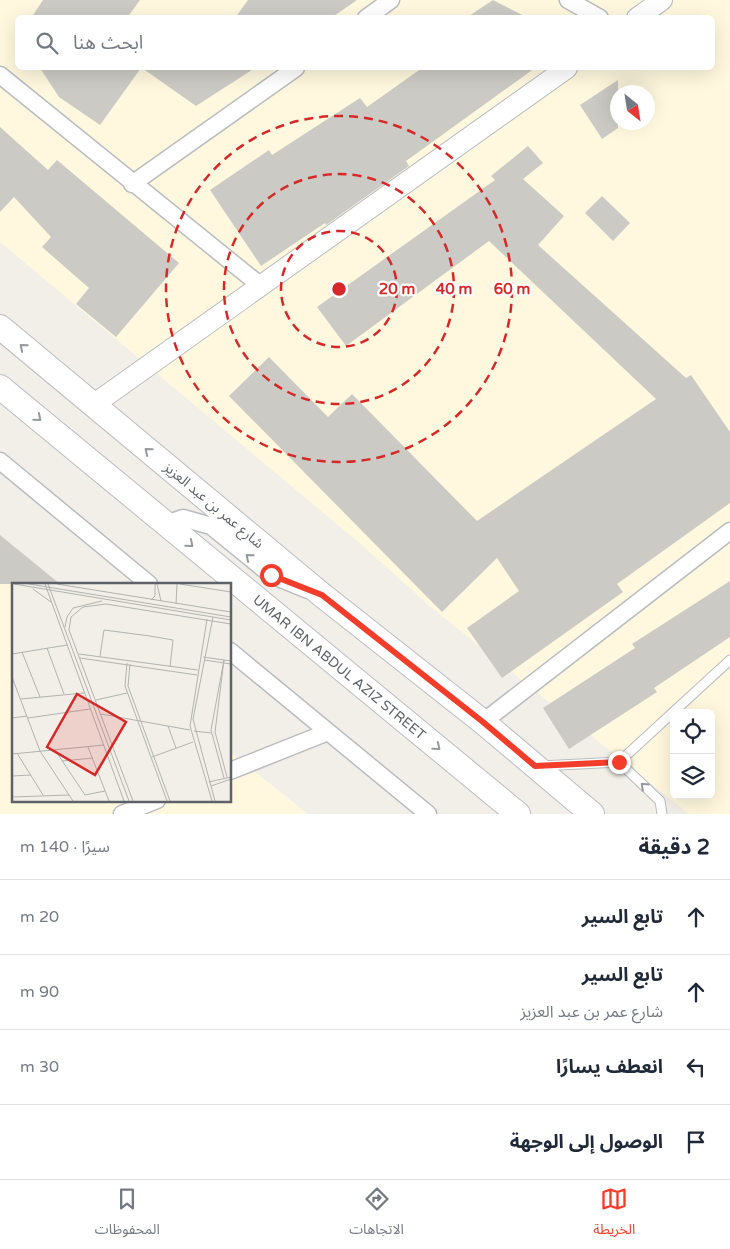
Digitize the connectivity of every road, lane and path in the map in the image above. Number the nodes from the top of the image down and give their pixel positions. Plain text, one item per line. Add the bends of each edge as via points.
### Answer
1 (391, 0) edge
2 (568, 0) edge
3 (662, 0) edge
4 (370, 15) edge
5 (595, 15) edge
6 (642, 15) edge
7 (293, 70) edge
8 (564, 70) edge
9 (0, 75) edge
10 (132, 184) junction
11 (260, 286) junction
12 (0, 327) edge
13 (0, 387) edge
14 (93, 405) junction
15 (0, 461) edge
16 (166, 524) junction
17 (730, 531) edge
18 (147, 583) edge
19 (322, 595) junction
20 (231, 653) edge
21 (730, 660) edge
22 (483, 722) junction
23 (328, 732) junction
24 (619, 762) junction
25 (535, 766) junction
26 (231, 771) edge
27 (152, 802) edge
28 (122, 814) edge
29 (428, 814) edge
30 (518, 814) edge
31 (592, 814) edge
32 (662, 814) edge

1 - 4 street
2 - 5 street
3 - 6 street
7 - 10 street
8 - 11 street
9 - 10 street
10 - 11 street
11 - 14 street
14 -> 12 main road, شارع عمر بن عبد العزيز
13 -> 16 main road, UMAR IBN ABDUL AZIZ STREET
19 -> 14 main road, شارع عمر بن عبد العزيز
15 - 18 street
19 -> 16 street via 271,575 211,526 183,518
16 -> 30 main road, UMAR IBN ABDUL AZIZ STREET
17 - 22 street
19 - 22 main road, شارع عمر بن عبد العزيز
20 - 23 street
21 - 24 lane
22 - 25 main road, شارع عمر بن عبد العزيز
23 - 26 street
23 - 29 street
24 - 25 lane
32 -> 24 lane via 660,801
25 - 31 main road, شارع عمر بن عبد العزيز
27 - 28 street

